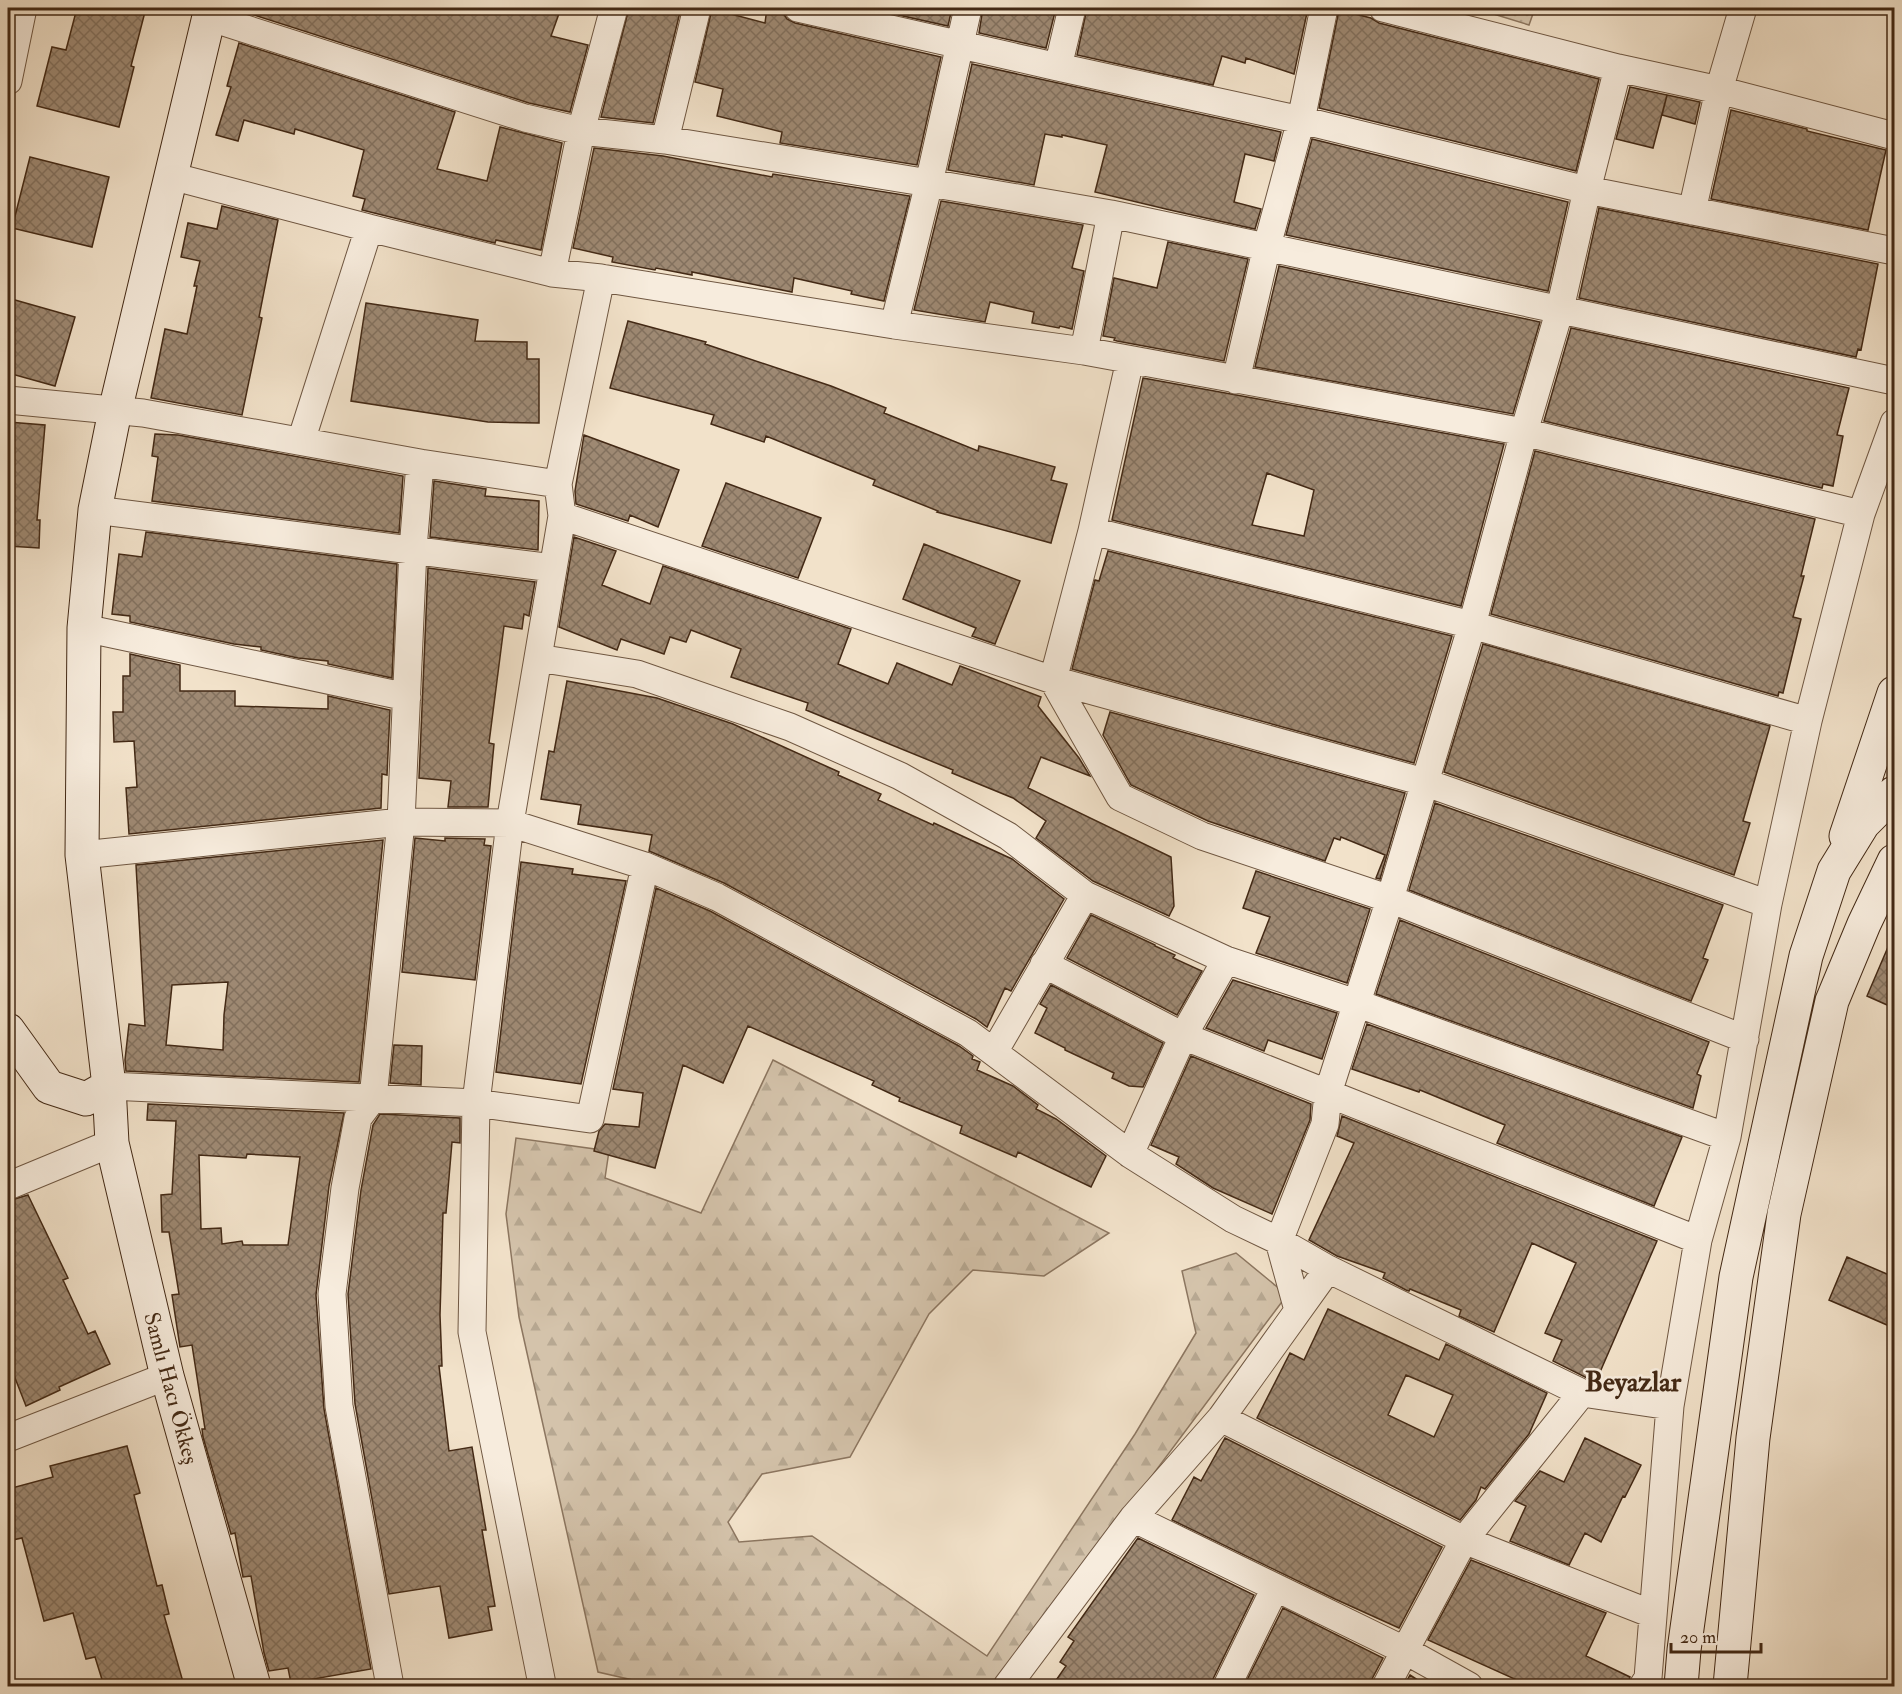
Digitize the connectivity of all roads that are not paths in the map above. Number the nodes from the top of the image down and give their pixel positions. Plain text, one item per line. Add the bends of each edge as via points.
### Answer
1 (23, 8) edge
2 (614, 8) edge
3 (697, 8) edge
4 (798, 8) edge
5 (968, 8) edge
6 (1072, 8) edge
7 (1324, 8) edge
8 (1383, 8) edge
9 (1743, 8) edge
10 (210, 12) edge
11 (960, 44) junction
12 (1058, 67) junction
13 (1618, 68) junction
14 (8, 81) edge
15 (1719, 90) junction
16 (1301, 120) junction
17 (581, 131) junction
18 (1894, 136) edge
19 (665, 140) junction
20 (171, 176) junction
21 (929, 183) junction
22 (1587, 190) junction
23 (1692, 211) junction
24 (1111, 214) junction
25 (369, 228) junction
26 (1267, 246) junction
27 (1894, 251) edge
28 (552, 273) junction
29 (601, 278) junction
30 (1560, 309) junction
31 (894, 326) junction
32 (1084, 351) junction
33 (1130, 360) junction
34 (1236, 380) junction
35 (1894, 381) edge
36 (8, 400) edge
37 (115, 411) junction
38 (1894, 423) edge
39 (1524, 432) junction
40 (301, 441) junction
41 (420, 464) junction
42 (558, 483) junction
43 (95, 510) junction
44 (1861, 514) junction
45 (562, 516) junction
46 (1092, 531) junction
47 (413, 549) junction
48 (553, 568) junction
49 (1472, 625) junction
50 (84, 628) junction
51 (538, 657) junction
52 (1053, 680) junction
53 (1894, 693) edge
54 (407, 697) junction
55 (1808, 721) junction
56 (1424, 782) junction
57 (1894, 793) edge
58 (401, 822) junction
59 (510, 823) junction
60 (82, 855) junction
61 (1894, 861) edge
62 (645, 866) junction
63 (1834, 871) junction
64 (1085, 895) junction
65 (1390, 899) junction
66 (1768, 904) junction
67 (1226, 960) junction
68 (1044, 964) junction
69 (1356, 1003) junction
70 (8, 1030) edge
71 (1183, 1036) junction
72 (1745, 1039) junction
73 (994, 1052) junction
74 (109, 1086) junction
75 (1328, 1093) junction
76 (373, 1098) junction
77 (476, 1103) junction
78 (1727, 1137) junction
79 (112, 1143) junction
80 (1130, 1155) junction
81 (8, 1186) edge
82 (1698, 1240) junction
83 (1279, 1241) junction
84 (1328, 1269) junction
85 (1298, 1310) junction
86 (167, 1376) junction
87 (1582, 1393) junction
88 (1670, 1406) junction
89 (1221, 1418) junction
90 (8, 1438) edge
91 (1133, 1518) junction
92 (1464, 1540) junction
93 (1275, 1588) junction
94 (1652, 1614) junction
95 (1406, 1651) junction
96 (254, 1686) edge
97 (390, 1686) edge
98 (539, 1686) edge
99 (1006, 1686) edge
100 (1227, 1686) edge
101 (1386, 1686) edge
102 (1469, 1686) edge
103 (1643, 1686) edge
104 (1682, 1686) edge
105 (1730, 1686) edge

1 - 14 street
2 - 17 street
3 - 19 street
4 - 11 street
5 - 11 street
6 - 12 street
7 - 16 street
8 - 13 street
9 - 15 street
10 - 17 street via 525,118
10 - 20 street, Samlı Hacı Ökkeş
11 - 12 street
11 - 21 street
12 - 16 street
13 - 15 street
13 - 22 street
15 - 18 street
15 - 23 street
16 - 22 street
16 - 26 street
17 - 19 street
17 - 28 street
19 - 21 street
20 - 25 street
20 - 37 street, Samlı Hacı Ökkeş
21 - 24 street
21 - 31 street
22 - 23 street
22 - 30 street
23 - 27 street
24 - 26 street
24 - 32 street
25 - 28 street
25 - 40 street
26 - 30 street
26 - 34 street
28 - 29 street
29 - 31 street
29 - 42 street
30 - 35 street
30 - 39 street
31 - 32 street
32 - 33 street
33 - 34 street
33 - 46 street
34 - 39 street
36 - 37 street
37 - 40 street
37 - 43 street, Samlı Hacı Ökkeş
38 - 44 street
39 - 44 street
39 - 49 street
40 - 41 street
41 - 42 street
41 - 47 street
42 - 45 street
43 - 47 street
43 - 50 street, Samlı Hacı Ökkeş
44 - 55 street
45 - 48 street
45 - 52 street
46 - 49 street
46 - 52 street
47 - 48 street
47 - 54 street
48 - 51 street
49 - 55 street
49 - 56 street
50 - 54 street
50 - 60 street, Samlı Hacı Ökkeş
51 - 59 street
51 - 64 street via 637,674 790,727 900,776 1008,836
52 - 56 street
52 - 65 street via 1120,797 1202,836
53 - 63 street
54 - 58 street
55 - 66 street
56 - 65 street
56 - 66 street
57 - 63 street via 1863,824
58 - 59 street
58 - 60 street
58 - 76 street
59 - 62 street
59 - 77 street
60 - 74 street, Samlı Hacı Ökkeş
61 - 105 street via 1832,1001 1784,1214 1753,1438
62 - 73 street via 717,897 968,1033
62 - 77 street via 590,1119
63 - 104 street via 1806,956 1736,1277 1685,1639
64 - 67 street
64 - 68 street
65 - 69 street
65 - 72 street
66 - 72 street
67 - 69 street
67 - 71 street
68 - 71 street
68 - 73 street
69 - 75 street
69 - 78 street
70 - 74 street via 49,1087 86,1099
71 - 75 street
71 - 80 street
72 - 78 street
73 - 80 street
74 - 76 street
74 - 79 street, Samlı Hacı Ökkeş
75 - 82 street
75 - 83 street via 1325,1124
76 - 77 street
76 - 97 street via 358,1118 332,1294 339,1406
77 - 98 street via 472,1332
78 - 82 street
79 - 81 street
79 - 86 street, Samlı Hacı Ökkeş
80 - 83 street via 1233,1219
82 - 88 street
83 - 84 street
83 - 85 street
84 - 85 street
84 - 87 street
85 - 89 street
86 - 90 street
86 - 96 street, Samlı Hacı Ökkeş
87 - 88 street
87 - 92 street
88 - 94 street
89 - 91 street
89 - 92 street
91 - 93 street
91 - 99 street
92 - 94 street
92 - 95 street
93 - 95 street
93 - 100 street
94 - 103 street via 1648,1678
95 - 101 street
95 - 102 street

